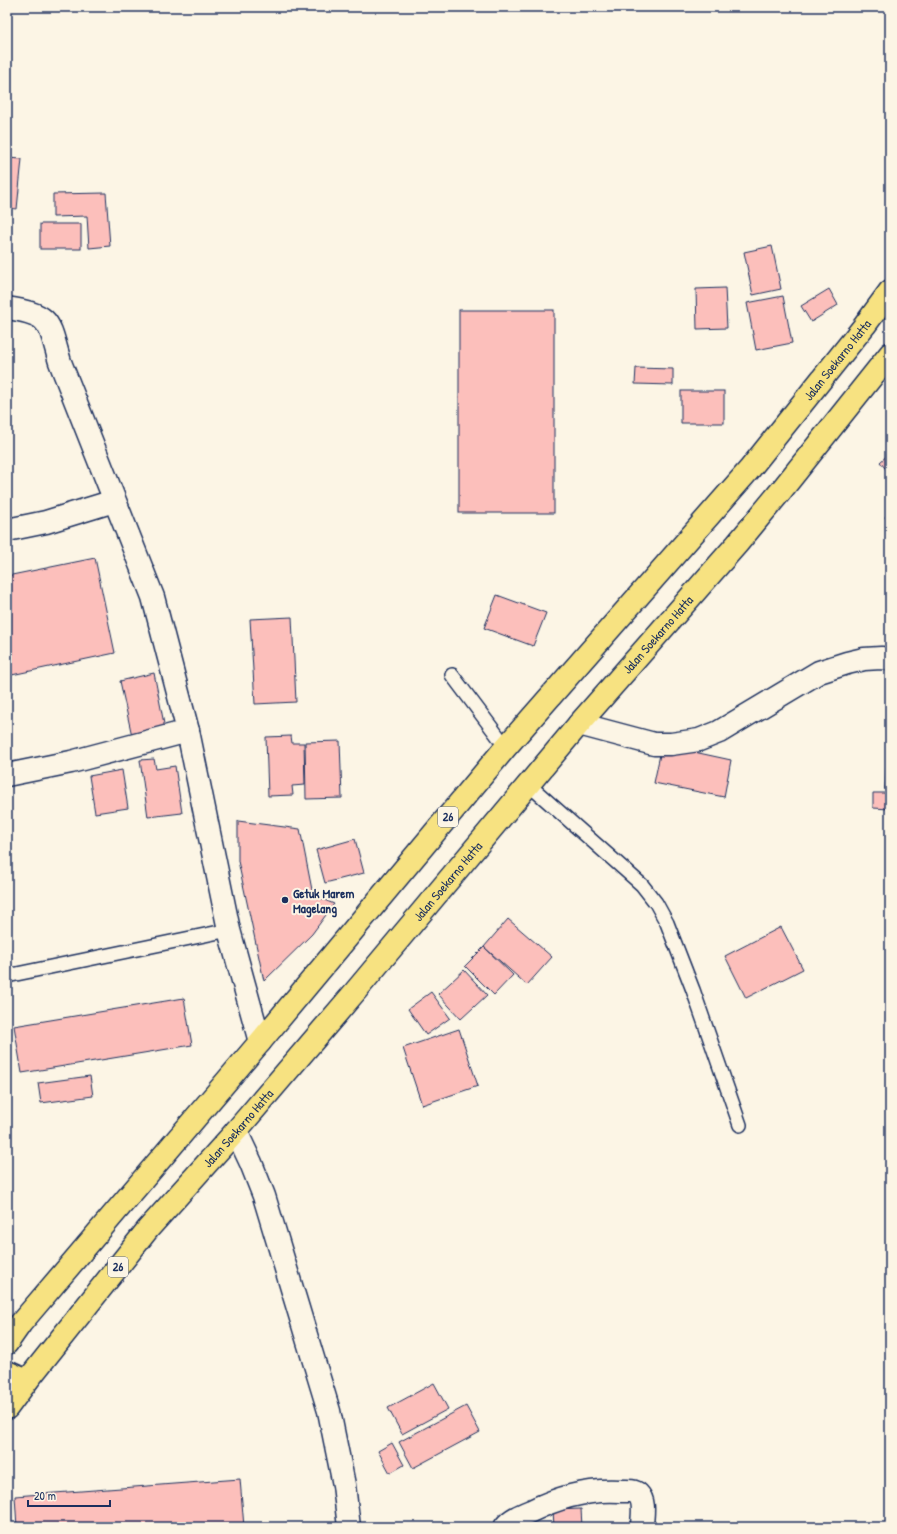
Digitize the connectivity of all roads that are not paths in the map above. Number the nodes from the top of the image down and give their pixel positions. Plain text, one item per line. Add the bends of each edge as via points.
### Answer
1 (890, 291) edge
2 (7, 308) edge
3 (890, 354) edge
4 (114, 501) junction
5 (7, 530) edge
6 (890, 659) edge
7 (452, 675) dead end
8 (580, 724) junction
9 (188, 732) junction
10 (506, 747) junction
11 (7, 776) edge
12 (528, 784) junction
13 (229, 930) junction
14 (7, 976) edge
15 (260, 1042) junction
16 (740, 1124) dead end
17 (236, 1131) junction
18 (14, 1324) edge
19 (7, 1343) edge
20 (7, 1372) edge
21 (27, 1381) junction
22 (7, 1408) edge
23 (349, 1527) edge
24 (505, 1527) edge
25 (642, 1527) edge

1 - 10 highway, Jalan Soekarno Hatta / 26 via 749,470
2 - 4 street via 34,314 46,321 51,330 60,362
3 - 8 highway, Jalan Soekarno Hatta / 26 via 780,492
4 - 5 street via 46,522
4 - 9 street via 153,597
6 - 8 street via 864,659 819,672 719,732 699,740 654,744
7 - 10 lane
8 - 12 highway, Jalan Soekarno Hatta / 26
9 - 11 street
9 - 13 street
10 - 15 highway, Jalan Soekarno Hatta / 26
12 - 16 lane via 642,885 656,903 693,990
12 - 17 highway, Jalan Soekarno Hatta / 26
13 - 14 lane
13 - 15 street
15 - 18 highway, Jalan Soekarno Hatta / 26
17 - 21 highway, Jalan Soekarno Hatta / 26 via 148,1229
17 - 23 street via 264,1196 329,1411 344,1485
18 - 19 highway, Jalan Soekarno Hatta / 26
20 - 21 highway
21 - 22 highway, Jalan Soekarno Hatta / 26
24 - 25 street via 516,1518 547,1503 586,1492 612,1490 633,1491 639,1495 643,1505

